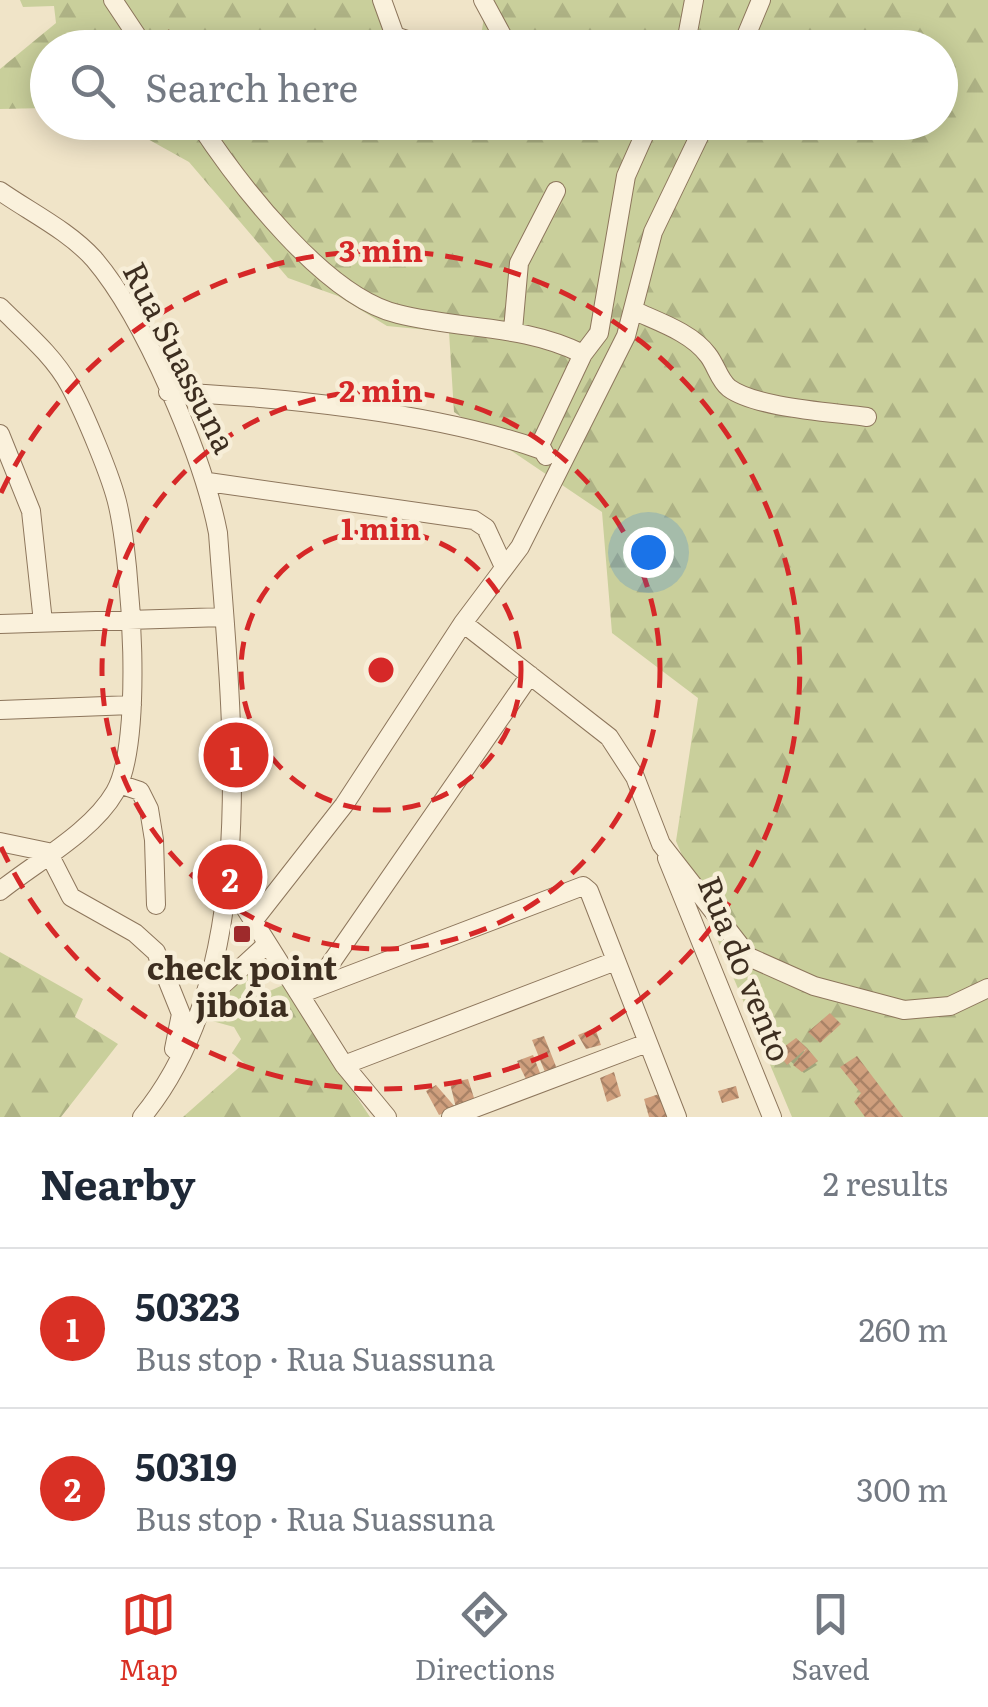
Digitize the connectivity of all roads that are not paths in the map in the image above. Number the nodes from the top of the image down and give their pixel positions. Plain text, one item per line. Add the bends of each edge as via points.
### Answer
1 (112, 0) edge
2 (382, 0) edge
3 (483, 0) edge
4 (694, 0) edge
5 (761, 0) edge
6 (133, 30) edge
7 (393, 30) edge
8 (499, 30) edge
9 (688, 30) edge
10 (748, 30) edge
11 (212, 140) edge
12 (643, 140) edge
13 (697, 140) edge
14 (0, 191) edge
15 (556, 191) dead end
16 (0, 306) edge
17 (634, 311) junction
18 (513, 330) junction
19 (583, 354) junction
20 (168, 392) junction
21 (867, 417) dead end
22 (0, 434) edge
23 (539, 449) junction
24 (559, 464) junction
25 (208, 482) junction
26 (504, 567) junction
27 (224, 618) junction
28 (128, 620) junction
29 (43, 622) junction
30 (0, 624) edge
31 (463, 624) junction
32 (530, 676) junction
33 (132, 704) junction
34 (0, 710) edge
35 (119, 784) junction
36 (0, 842) edge
37 (661, 844) junction
38 (48, 852) junction
39 (230, 884) junction
40 (0, 891) edge
41 (156, 905) dead end
42 (254, 920) junction
43 (266, 945) junction
44 (613, 962) junction
45 (988, 988) edge
46 (308, 990) junction
47 (202, 1003) junction
48 (648, 1043) junction
49 (344, 1065) junction
50 (155, 1101) junction
51 (142, 1117) edge
52 (387, 1117) edge
53 (451, 1117) edge
54 (677, 1117) edge
55 (772, 1117) edge

1 - 6 street
2 - 7 street
3 - 8 street
4 - 9 street
5 - 10 street
11 - 18 street via 287,240 361,296 394,314
12 - 19 street via 622,190 599,333
13 - 17 street via 653,232
14 - 20 street, Rua Suassuna via 92,258 125,303
15 - 18 street via 519,263
16 - 28 street via 62,373 113,489
17 - 21 street via 696,344 726,386 745,396
17 - 24 street
18 - 19 street
19 - 23 street
20 - 23 street via 400,417
20 - 25 street, Rua Suassuna
22 - 29 street via 31,511
23 - 24 street
24 - 26 street
25 - 26 street, Rua Suassuna via 474,520 486,528
25 - 27 street, Rua Suassuna
26 - 31 street
27 - 28 street
27 - 39 street, Rua Suassuna
28 - 29 street
28 - 33 street
29 - 30 street
31 - 32 street, Rua do vento
31 - 42 street via 344,805
32 - 37 street, Rua do vento via 622,753
32 - 46 street
33 - 34 street
33 - 35 street
35 - 38 street via 88,823
35 - 41 street via 140,791 149,808
36 - 38 street
37 - 45 street via 740,948 778,972 918,1011 950,1006
37 - 55 street, Rua do vento
38 - 40 street
38 - 50 street via 71,897 142,937 173,988 180,1028
39 - 42 street
39 - 47 street, Rua Suassuna
42 - 43 street
43 - 46 street
43 - 47 street
44 - 46 street via 583,886
44 - 48 street
44 - 49 street
46 - 49 street
47 - 50 street, Rua Suassuna
48 - 53 street
48 - 54 street
49 - 52 street
50 - 51 street, Rua Suassuna

